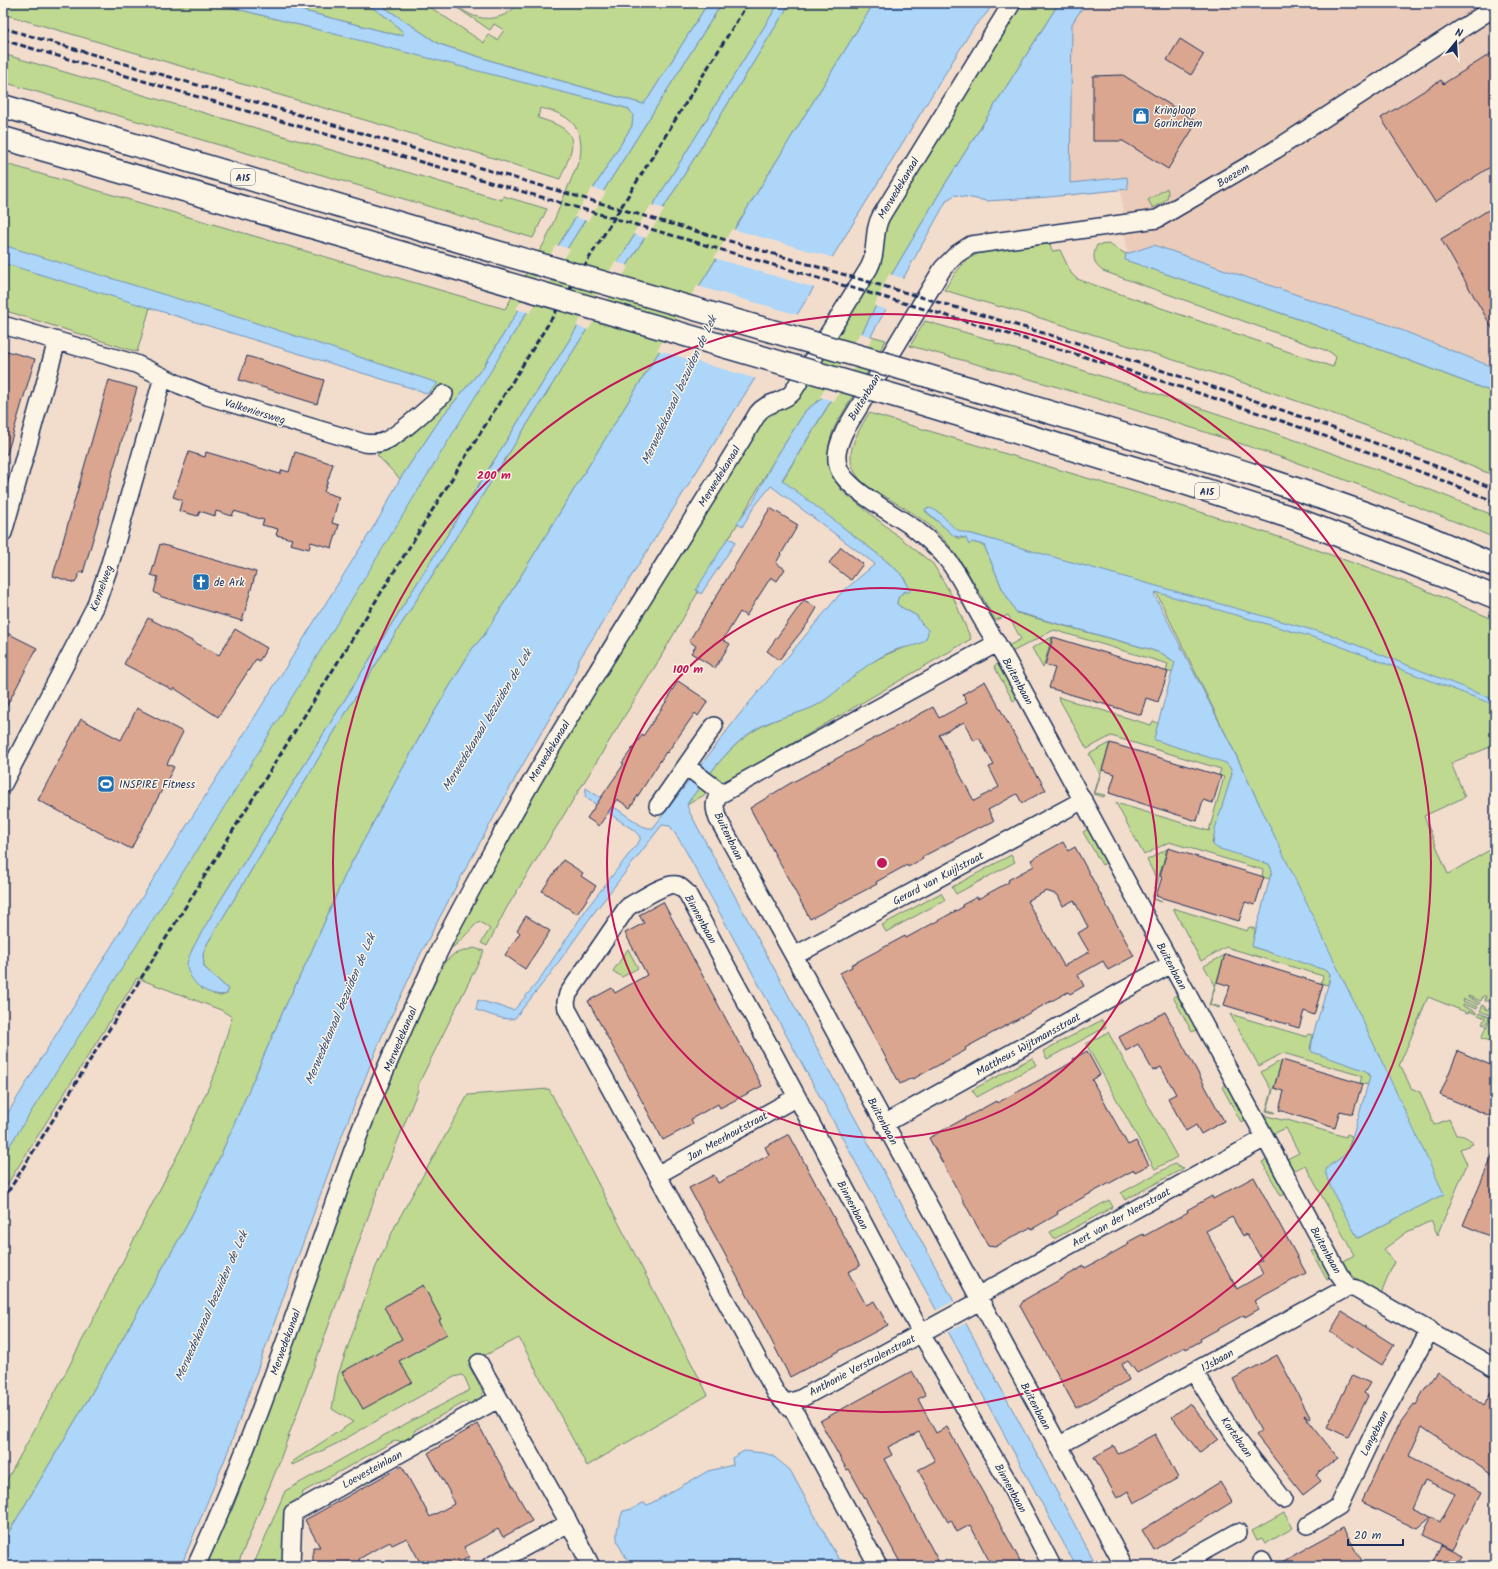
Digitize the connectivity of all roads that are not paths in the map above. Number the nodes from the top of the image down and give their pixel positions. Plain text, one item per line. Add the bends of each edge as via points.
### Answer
1 (1012, 3) edge
2 (1495, 7) edge
3 (3, 106) edge
4 (3, 138) edge
5 (943, 268) joint
6 (3, 325) edge
7 (58, 341) junction
8 (163, 377) junction
9 (444, 394) dead end
10 (3, 533) edge
11 (1495, 566) edge
12 (1495, 597) edge
13 (997, 643) junction
14 (714, 726) dead end
15 (689, 768) junction
16 (3, 784) edge
17 (715, 790) junction
18 (1083, 800) junction
19 (658, 806) dead end
20 (794, 956) junction
21 (1171, 964) junction
22 (797, 1097) junction
23 (884, 1124) junction
24 (1265, 1138) junction
25 (657, 1175) junction
26 (1348, 1287) junction
27 (975, 1302) junction
28 (937, 1325) joint
29 (1430, 1330) junction
30 (921, 1333) junction
31 (479, 1363) dead end
32 (1495, 1368) edge
33 (1194, 1372) junction
34 (498, 1399) junction
35 (787, 1403) junction
36 (1058, 1446) junction
37 (1283, 1499) dead end
38 (569, 1523) junction
39 (1308, 1525) dead end
40 (1238, 1532) dead end
41 (196, 1566) edge
42 (291, 1566) edge
43 (490, 1566) edge
44 (591, 1566) edge
45 (878, 1566) edge
46 (1052, 1566) edge
47 (1124, 1566) edge
48 (1177, 1566) edge

1 - 41 street, Merwedekanaal via 881,216 875,230 873,260 869,268 792,393 765,406 758,413 551,747 459,912 422,988 357,1140 273,1377
2 - 5 street, Boezem via 1275,150 1157,219 971,245
3 - 11 highway, A15, bridge via 1190,455 1306,493 1426,537
4 - 12 highway, A15, bridge via 913,401 1184,483 1296,519
5 - 13 street, Buitenbaan via 844,430 838,444 837,460 845,480 914,528 941,552
6 - 7 street, Valkeniersweg
7 - 8 street, Valkeniersweg via 136,364
7 - 10 street
8 - 9 street, Valkeniersweg via 214,398 364,444 379,443 390,438
8 - 16 street, Kennelweg via 109,567 95,607
13 - 17 street, Buitenbaan
13 - 18 street, Buitenbaan
14 - 15 street
15 - 17 street
15 - 19 street
17 - 20 street, Buitenbaan via 715,811 718,819
18 - 20 street, Gerard van Kuijlstraat
18 - 21 street, Buitenbaan
20 - 23 street, Buitenbaan
21 - 23 street, Mattheus Wijtmansstraat
21 - 24 street, Buitenbaan
22 - 25 street, Jan Meerhoutstraat
22 - 25 street, Binnenbaan via 687,893 672,885 629,906 568,994 566,1002 568,1012
22 - 30 street, Binnenbaan
23 - 27 street, Buitenbaan
24 - 26 street, Buitenbaan
24 - 27 street, Aert van der Neerstraat
25 - 35 street, Binnenbaan via 776,1394
26 - 29 street
26 - 33 street, IJsbaan
27 - 28 street, Aert van der Neerstraat
27 - 36 street, Buitenbaan
28 - 30 street, Anthonie Verstralenstraat
29 - 32 street
29 - 39 street, Langebaan via 1377,1426 1339,1506
30 - 35 street, Anthonie Verstralenstraat via 800,1399
30 - 46 street, Binnenbaan via 1010,1485
31 - 34 street
33 - 36 street, IJsbaan
33 - 37 street, Kortebaan via 1235,1437
34 - 38 street
34 - 42 street, Loevesteinlaan via 293,1513
35 - 45 street, Binnenbaan via 795,1413
36 - 47 street
38 - 43 street
38 - 44 street
40 - 48 street

